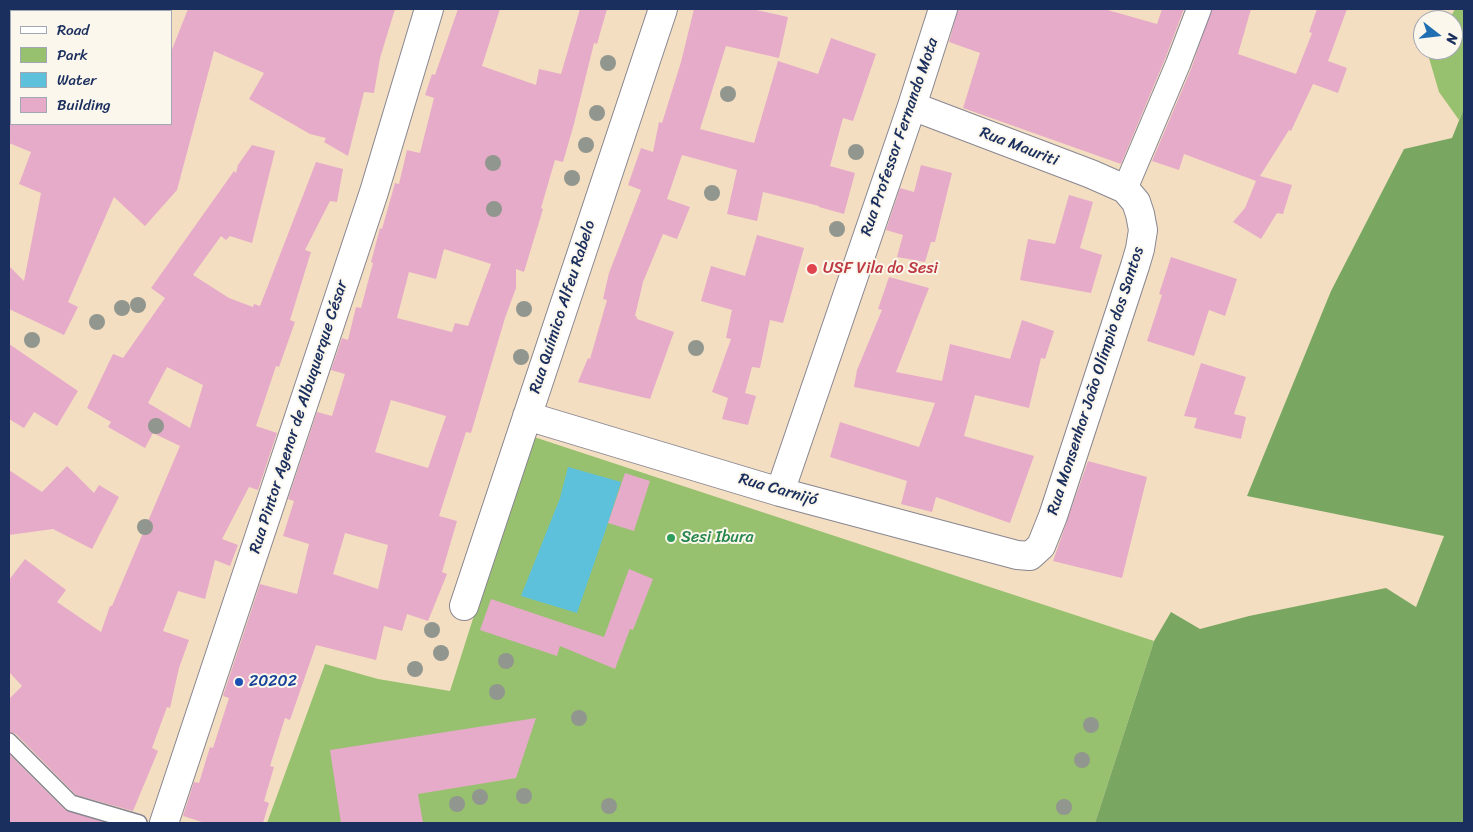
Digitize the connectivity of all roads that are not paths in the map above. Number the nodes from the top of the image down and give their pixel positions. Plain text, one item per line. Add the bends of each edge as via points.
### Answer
1 (430, 9) edge
2 (663, 9) edge
3 (943, 9) edge
4 (1199, 9) edge
5 (912, 106) junction
6 (1125, 189) junction
7 (527, 416) junction
8 (780, 492) junction
9 (1030, 556) joint
10 (464, 606) dead end
11 (9, 741) edge
12 (139, 823) edge
13 (164, 823) edge

1 - 13 street, Rua Pintor Agenor de Albuquerque César via 374,192
2 - 7 street, Rua Químico Alfeu Rabelo
3 - 5 street, Rua Professor Fernando Mota
4 - 6 street
5 - 6 street, Rua Mauriti
5 - 8 street, Rua Professor Fernando Mota
6 - 9 street, Rua Monsenhor João Olímpio dos Santos via 1136,202 1140,214 1143,230 1140,250 1053,516 1041,546
7 - 8 street, Rua Carnijó
7 - 10 street, Rua Químico Alfeu Rabelo
8 - 9 street, Rua Carnijó via 1016,555
11 - 12 lane via 71,804

